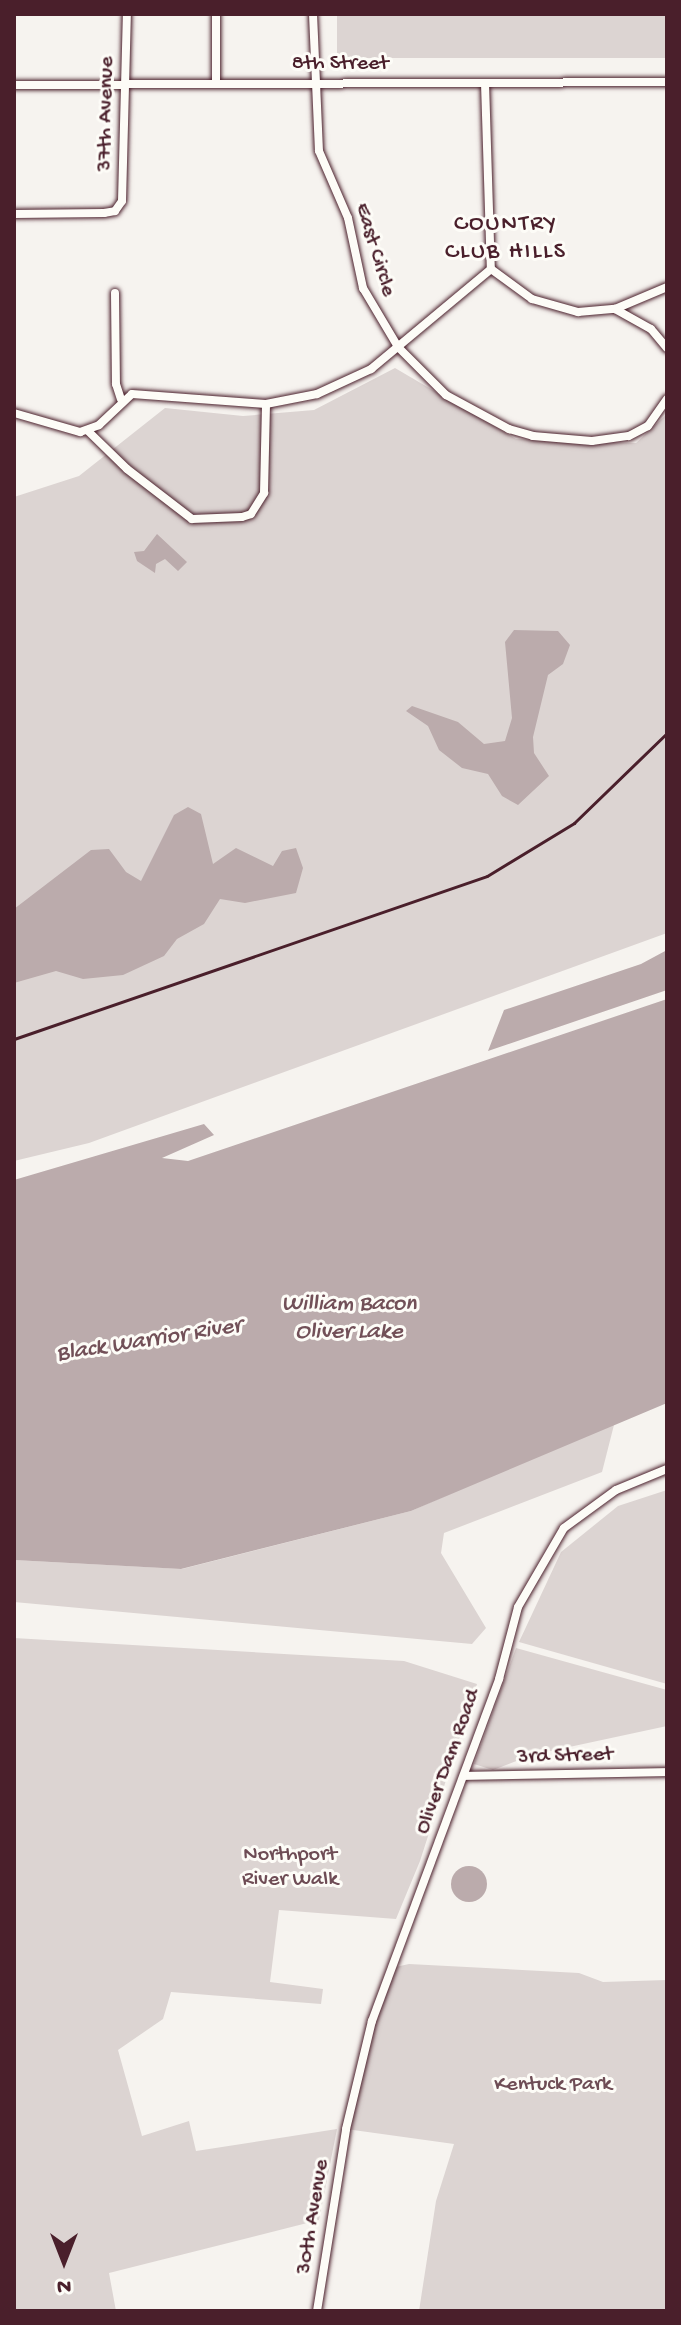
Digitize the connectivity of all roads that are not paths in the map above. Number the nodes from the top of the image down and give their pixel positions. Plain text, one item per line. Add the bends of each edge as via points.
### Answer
1 (127, 14) edge
2 (216, 14) edge
3 (313, 14) edge
4 (667, 82) edge
5 (485, 83) junction
6 (125, 84) junction
7 (216, 84) junction
8 (315, 84) junction
9 (14, 85) edge
10 (14, 214) edge
11 (491, 269) junction
12 (667, 287) edge
13 (115, 293) dead end
14 (615, 309) junction
15 (398, 347) junction
16 (667, 348) edge
17 (121, 399) junction
18 (667, 399) edge
19 (266, 404) junction
20 (14, 413) edge
21 (88, 431) junction
22 (667, 1469) edge
23 (667, 1772) edge
24 (464, 1776) junction
25 (346, 2129) joint
26 (317, 2311) edge

1 - 6 street, 37th Avenue
2 - 7 street
3 - 8 street, East Circle
4 - 5 street, 8th Street
5 - 8 street, 8th Street
5 - 11 street
6 - 7 street, 8th Street
6 - 9 street, 8th Street
6 - 10 street, 37th Avenue via 124,189 115,211
7 - 8 street, 8th Street
8 - 15 street, East Circle via 322,163 348,218 363,288
11 - 14 street via 554,309
11 - 15 street
12 - 14 street
13 - 17 street via 116,384
14 - 16 street via 651,329
15 - 18 street, East Circle via 446,395 533,436 592,441 629,436 648,426
15 - 19 street via 371,369 320,392
17 - 19 street via 156,393
17 - 21 street
19 - 21 street via 264,493 251,514 229,519 192,519
20 - 21 street via 65,432
22 - 24 street, Oliver Dam Road via 586,1508 546,1552 518,1607
23 - 24 street, 3rd Street
24 - 25 street, Oliver Dam Road via 372,2021
25 - 26 street, 30th Avenue

